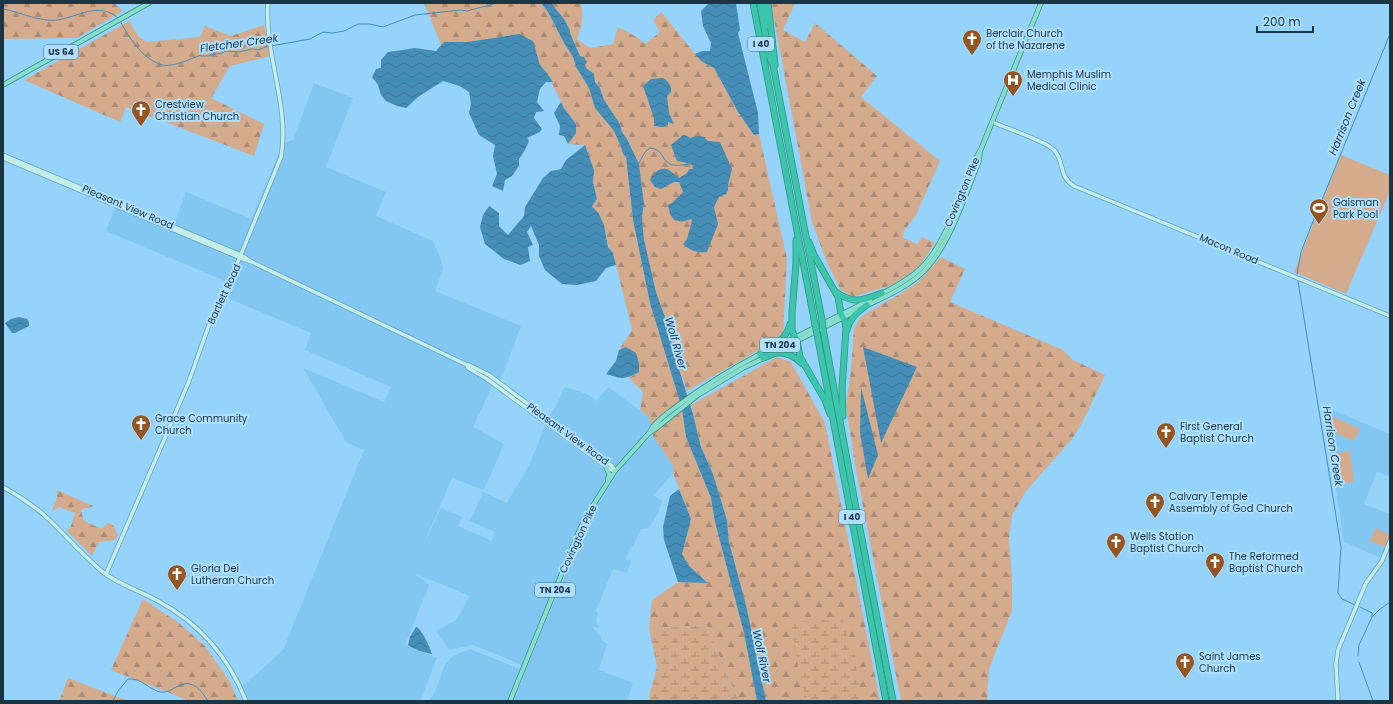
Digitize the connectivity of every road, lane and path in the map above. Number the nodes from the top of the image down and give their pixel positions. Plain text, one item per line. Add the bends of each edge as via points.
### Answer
1 (149, 3) edge
2 (268, 3) edge
3 (753, 3) edge
4 (760, 3) edge
5 (764, 3) edge
6 (768, 3) edge
7 (1040, 3) edge
8 (773, 62) junction
9 (774, 72) junction
10 (3, 85) edge
11 (992, 122) junction
12 (981, 149) junction
13 (3, 156) edge
14 (792, 206) junction
15 (801, 215) junction
16 (241, 256) junction
17 (835, 292) junction
18 (882, 293) junction
19 (867, 305) junction
20 (792, 313) junction
21 (841, 316) junction
22 (1390, 316) edge
23 (796, 339) junction
24 (845, 340) junction
25 (762, 356) junction
26 (804, 366) junction
27 (837, 435) junction
28 (594, 455) junction
29 (847, 458) junction
30 (606, 467) junction
31 (615, 471) junction
32 (607, 482) junction
33 (3, 487) edge
34 (1390, 541) edge
35 (106, 574) junction
36 (246, 701) edge
37 (510, 701) edge
38 (886, 701) edge
39 (893, 701) edge
40 (1338, 701) edge

1 - 10 main road, US 64
2 - 16 main road, Bartlett Road via 284,142 275,174
3 - 14 highway, I 40
4 - 8 highway, I 40 via 769,56
5 - 8 highway
6 - 9 highway
7 - 11 main road
8 - 9 highway, I 40
9 - 15 highway, I 40
11 - 12 main road
11 - 22 main road, Macon Road via 1050,146 1060,160 1062,172 1074,186
12 - 18 main road, Covington Pike via 944,234 933,253 912,276
12 - 19 main road, Covington Pike via 979,161 948,236 936,256 914,279
13 - 16 main road, Pleasant View Road
14 - 20 highway via 797,251
14 - 27 highway, I 40, bridge
15 - 17 highway via 810,247
15 - 29 highway, I 40, bridge
16 - 28 main road, Pleasant View Road via 490,375
16 - 35 main road, Bartlett Road via 209,325 189,381
17 - 18 highway via 857,301
17 - 21 highway via 840,303
18 - 21 main road, Covington Pike
19 - 21 main road, Covington Pike
19 - 24 highway via 852,318
20 - 23 highway via 791,326
20 - 25 highway via 789,328 782,340
21 - 23 main road, Covington Pike / TN 204
21 - 24 highway via 845,322
23 - 25 main road, Covington Pike / TN 204
23 - 26 highway
24 - 29 highway via 842,398
25 - 26 highway via 785,354 799,360
25 - 31 main road, Covington Pike / TN 204 via 721,378 653,429
26 - 27 highway via 825,400
27 - 38 highway, I 40
28 - 30 main road, Pleasant View Road
28 - 31 main road, Pleasant View Road via 612,466
29 - 39 highway, I 40
30 - 31 main road, Pleasant View Road
30 - 32 main road via 609,474
31 - 32 main road, Covington Pike / TN 204
32 - 37 main road, Covington Pike / TN 204 via 577,536
33 - 35 main road via 39,511
34 - 40 main road via 1382,561 1364,588 1338,650
35 - 36 main road via 159,601 182,616 201,633 228,665

